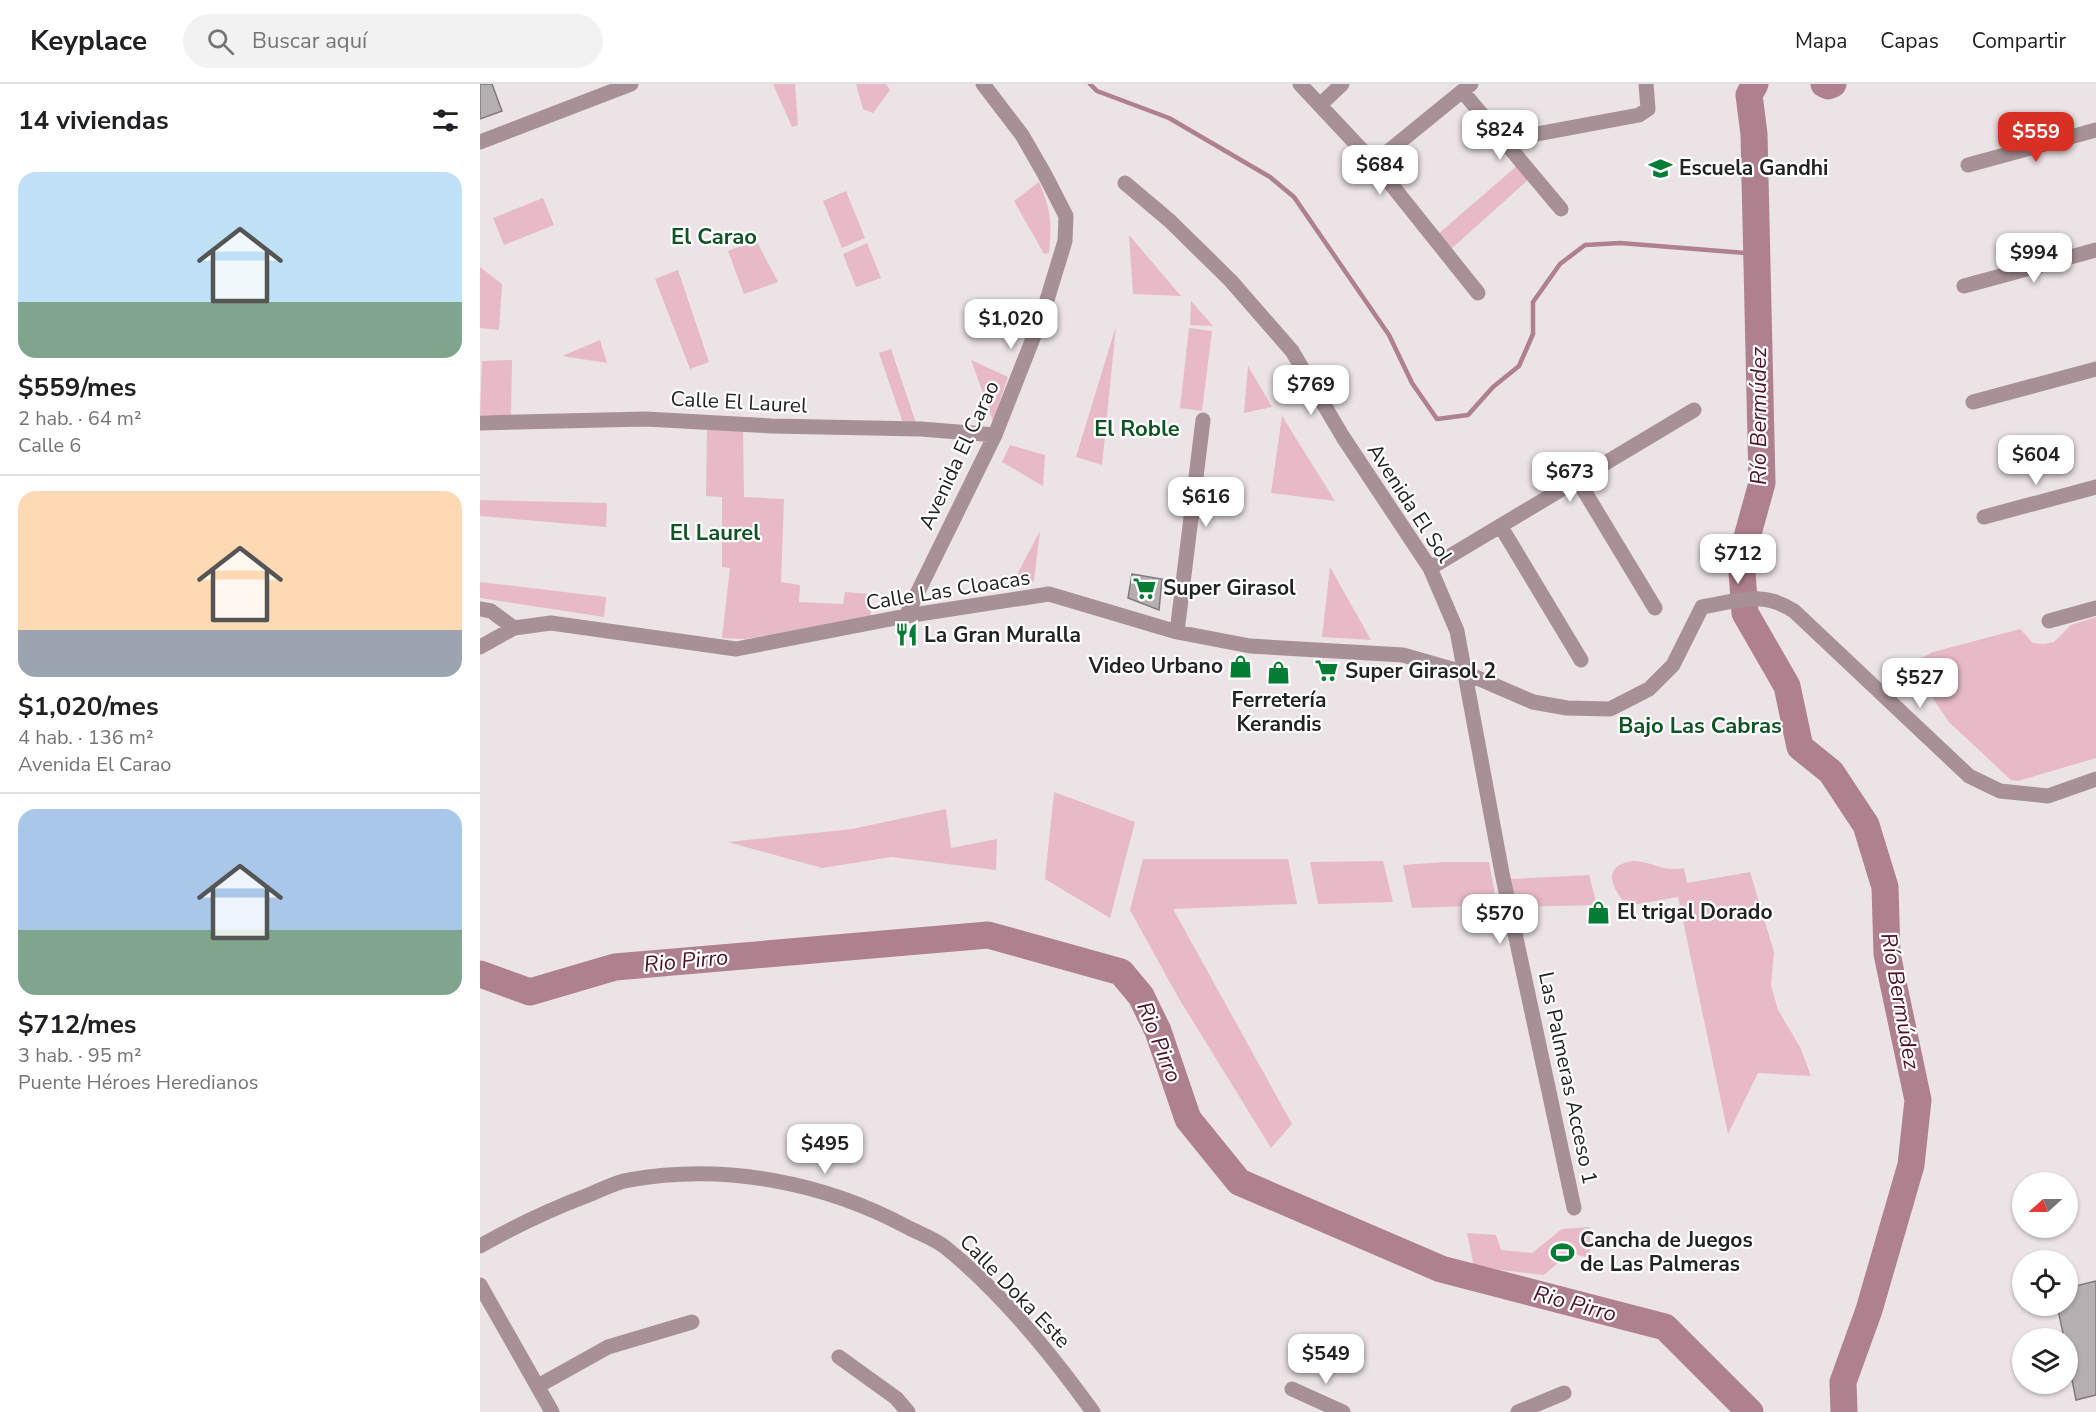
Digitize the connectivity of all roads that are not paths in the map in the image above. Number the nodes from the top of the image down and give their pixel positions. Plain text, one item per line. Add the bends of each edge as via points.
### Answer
1 (585, 84) edge
2 (631, 84) edge
3 (983, 84) edge
4 (1300, 84) edge
5 (1342, 84) edge
6 (1646, 84) edge
7 (1467, 88) edge
8 (591, 99) junction
9 (1321, 104) junction
10 (2096, 130) edge
11 (1505, 140) junction
12 (480, 142) edge
13 (1374, 163) junction
14 (1968, 165) dead end
15 (1125, 183) dead end
16 (1561, 209) dead end
17 (2096, 250) edge
18 (1964, 286) dead end
19 (1478, 293) dead end
20 (2096, 369) edge
21 (1973, 402) dead end
22 (1694, 410) dead end
23 (1203, 420) dead end
24 (480, 423) edge
25 (995, 435) junction
26 (1577, 479) junction
27 (2096, 487) edge
28 (1984, 517) dead end
29 (1500, 527) junction
30 (1430, 568) junction
31 (1655, 608) dead end
32 (2096, 608) edge
33 (480, 609) edge
34 (906, 616) junction
35 (2049, 621) dead end
36 (514, 628) junction
37 (1178, 632) junction
38 (480, 647) edge
39 (1581, 660) dead end
40 (1466, 673) junction
41 (2096, 779) edge
42 (1574, 1209) dead end
43 (480, 1246) edge
44 (480, 1285) edge
45 (692, 1322) dead end
46 (839, 1357) dead end
47 (538, 1386) junction
48 (1292, 1389) dead end
49 (1564, 1393) dead end
50 (552, 1412) edge
51 (908, 1412) edge
52 (1093, 1412) edge
53 (1343, 1412) edge
54 (1518, 1412) edge

1 - 8 street
2 - 8 street
3 - 25 street, Avenida El Carao via 1022,135 1066,216 1065,241 1043,313
4 - 9 street
5 - 9 street
6 - 11 street via 1648,109 1639,115
7 - 11 street
7 - 13 street
8 - 12 street
9 - 13 street
10 - 14 street
11 - 16 street
13 - 19 street
15 - 30 street, Avenida El Sol via 1231,281 1292,351 1343,437
17 - 18 street
20 - 21 street
22 - 26 street
23 - 37 street
24 - 25 street, Calle El Laurel via 646,419
25 - 34 street, Avenida El Carao
26 - 29 street
26 - 31 street
27 - 28 street
29 - 30 street
29 - 39 street
30 - 40 street, Avenida El Sol via 1457,632
32 - 35 street
33 - 36 street via 491,611
34 - 36 street, Calle Las Cloacas via 736,649 551,623
34 - 37 street, Calle Las Cloacas via 1049,594
36 - 38 street, Calle Las Cloacas
37 - 40 street, Calle Las Cloacas via 1250,646 1403,656
40 - 41 street, Calle Las Cloacas via 1533,702 1610,709 1649,689 1673,665 1702,608 1766,597 1794,611 1969,776 2000,791 2048,796
40 - 42 street, Las Palmeras Acceso 1 via 1502,873
43 - 52 street, Calle Doka Este via 532,1217 627,1180 703,1174 750,1176 808,1187 880,1212 944,1246 993,1293 1067,1376
44 - 47 street
45 - 47 street via 608,1347
46 - 51 street via 896,1398
47 - 50 street
48 - 53 street
49 - 54 street

